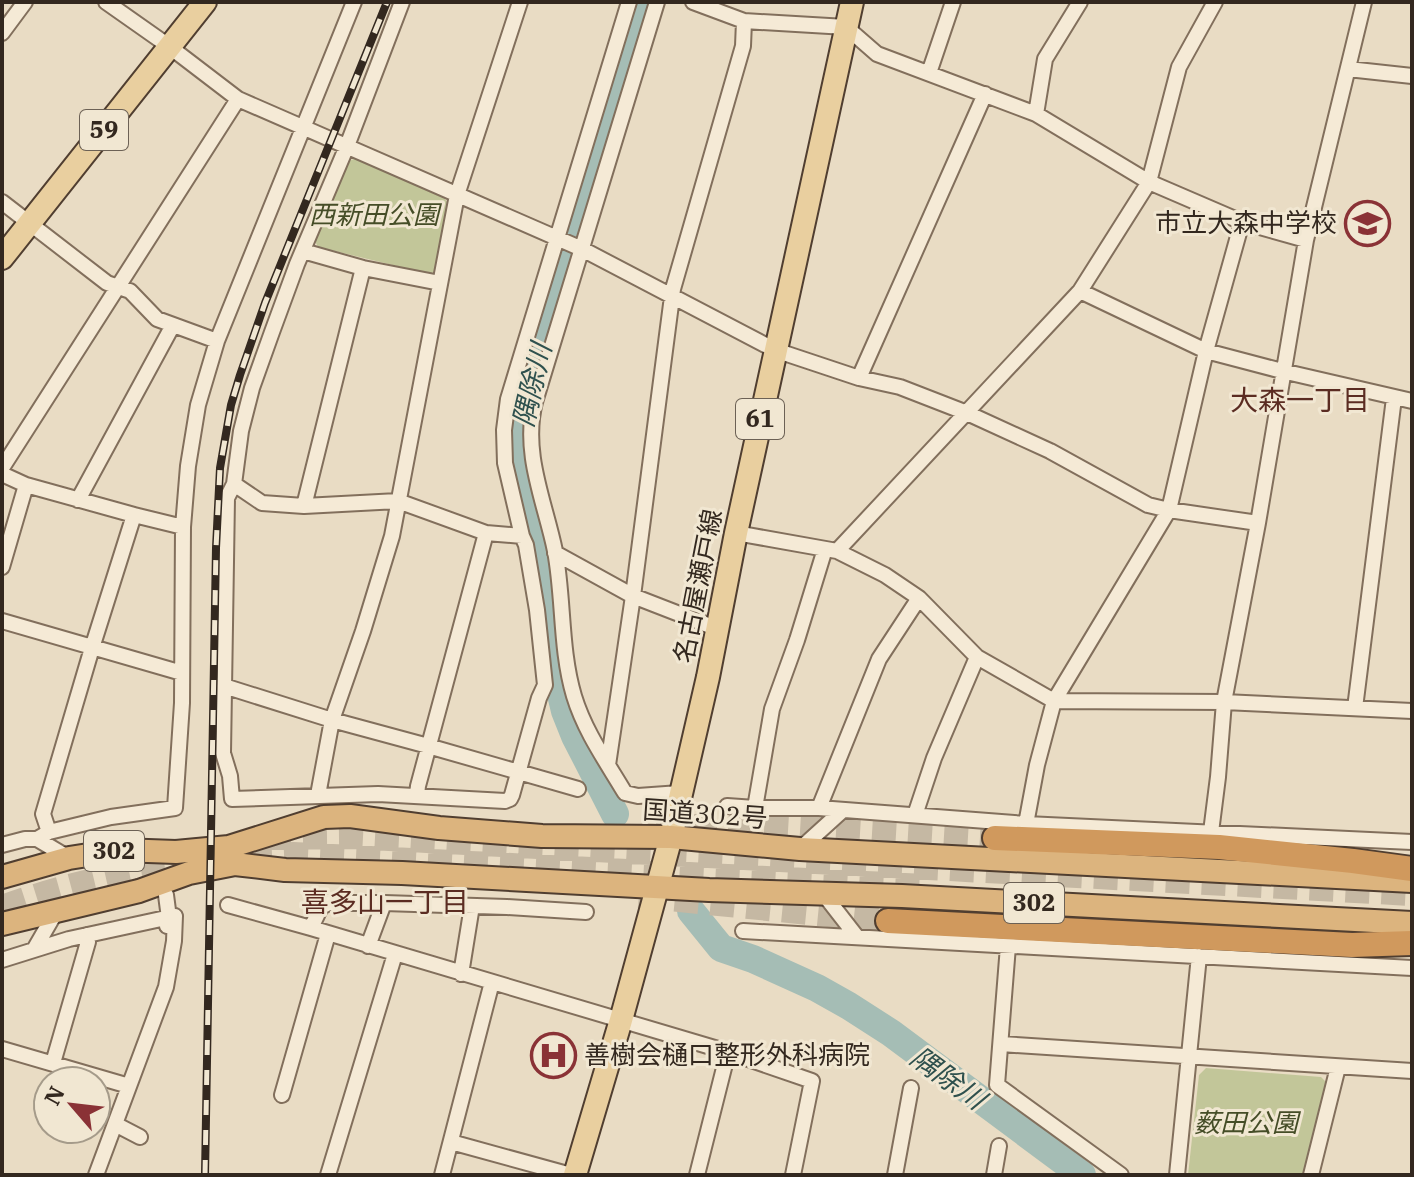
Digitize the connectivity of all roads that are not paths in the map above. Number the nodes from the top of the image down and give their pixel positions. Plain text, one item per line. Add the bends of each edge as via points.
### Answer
1 (25, 2) edge
2 (106, 2) edge
3 (205, 2) edge
4 (354, 2) edge
5 (402, 2) edge
6 (520, 2) edge
7 (629, 2) edge
8 (657, 2) edge
9 (693, 2) edge
10 (852, 2) edge
11 (953, 2) edge
12 (1080, 2) edge
13 (1215, 2) edge
14 (1364, 2) edge
15 (744, 21) junction
16 (846, 27) junction
17 (2, 33) edge
18 (170, 47) junction
19 (1348, 69) junction
20 (929, 73) junction
21 (1412, 76) edge
22 (985, 94) junction
23 (238, 99) junction
24 (1036, 114) junction
25 (303, 127) junction
26 (347, 146) junction
27 (1149, 182) junction
28 (457, 195) junction
29 (2, 202) edge
30 (1242, 222) junction
31 (30, 224) junction
32 (557, 238) junction
33 (1306, 240) junction
34 (582, 249) junction
35 (303, 251) junction
36 (2, 258) edge
37 (363, 268) junction
38 (440, 283) junction
39 (117, 288) junction
40 (1080, 291) junction
41 (672, 297) junction
42 (173, 325) junction
43 (217, 341) junction
44 (775, 350) junction
45 (1206, 351) junction
46 (1282, 371) junction
47 (859, 378) junction
48 (1394, 398) junction
49 (1412, 401) edge
50 (967, 413) junction
51 (2, 468) edge
52 (2, 474) edge
53 (234, 484) junction
54 (26, 485) junction
55 (78, 500) junction
56 (398, 501) junction
57 (304, 506) junction
58 (1169, 510) junction
59 (134, 515) junction
60 (1258, 523) junction
61 (183, 527) junction
62 (486, 533) junction
63 (736, 533) junction
64 (522, 536) junction
65 (831, 550) junction
66 (555, 553) junction
67 (2, 567) edge
68 (633, 596) junction
69 (919, 598) junction
70 (2, 621) edge
71 (718, 629) junction
72 (92, 648) junction
73 (977, 657) junction
74 (182, 673) junction
75 (224, 686) junction
76 (1054, 701) junction
77 (1224, 702) junction
78 (1355, 708) junction
79 (1412, 711) edge
80 (332, 720) junction
81 (428, 746) junction
82 (608, 765) junction
83 (520, 771) junction
84 (578, 789) dead end
85 (680, 793) junction
86 (318, 795) junction
87 (417, 795) junction
88 (727, 806) dead end
89 (755, 808) junction
90 (819, 808) junction
91 (843, 810) junction
92 (915, 815) junction
93 (1026, 824) junction
94 (1211, 832) junction
95 (43, 836) junction
96 (671, 837) junction
97 (995, 838) tunnel mouth
98 (1412, 842) edge
99 (2, 845) edge
100 (800, 849) junction
101 (69, 858) junction
102 (1412, 869) edge
103 (2, 877) edge
104 (519, 879) junction
105 (1412, 881) edge
106 (657, 887) junction
107 (822, 892) junction
108 (166, 895) dead end
109 (384, 903) junction
110 (228, 905) dead end
111 (472, 906) junction
112 (507, 907) junction
113 (58, 910) junction
114 (586, 912) dead end
115 (888, 921) tunnel mouth
116 (168, 922) junction
117 (1412, 923) edge
118 (2, 924) edge
119 (311, 928) junction
120 (743, 931) dead end
121 (328, 934) junction
122 (87, 935) junction
123 (857, 937) junction
124 (1412, 943) edge
125 (368, 946) junction
126 (1008, 946) junction
127 (35, 948) junction
128 (395, 954) junction
129 (1199, 956) junction
130 (2, 960) edge
131 (1412, 968) edge
132 (461, 974) junction
133 (492, 982) junction
134 (621, 1020) junction
135 (1001, 1044) junction
136 (2, 1049) edge
137 (728, 1052) junction
138 (1189, 1057) junction
139 (53, 1063) junction
140 (1338, 1067) junction
141 (1412, 1071) edge
142 (129, 1086) junction
143 (911, 1088) dead end
144 (282, 1095) dead end
145 (115, 1124) junction
146 (140, 1137) dead end
147 (451, 1142) junction
148 (999, 1146) dead end
149 (96, 1175) edge
150 (328, 1175) edge
151 (442, 1175) edge
152 (573, 1175) edge
153 (697, 1175) edge
154 (793, 1175) edge
155 (895, 1175) edge
156 (994, 1175) edge
157 (1121, 1175) edge
158 (1177, 1175) edge
159 (1311, 1175) edge

1 - 17 street
2 - 18 street
3 - 18 main road, 59
4 - 25 street
5 - 26 street
6 - 28 street
7 - 32 street
8 - 34 street
9 - 15 street
10 - 16 main road, 名古屋瀬戸線 / 61
11 - 20 street
12 - 24 street via 1045,59
13 - 27 street via 1179,67
14 - 19 street
15 - 16 street
15 - 41 street via 743,46
16 - 20 street via 877,54
16 - 44 main road, 名古屋瀬戸線 / 61
18 - 23 street
18 - 31 main road, 59
19 - 21 street
19 - 33 street
20 - 22 street
22 - 24 street
22 - 47 street
23 - 25 street
23 - 39 street
24 - 27 street
25 - 26 street
25 - 43 street
26 - 28 street
26 - 35 street
27 - 30 street
27 - 40 street
28 - 32 street
28 - 38 street
29 - 31 street
30 - 33 street
30 - 45 street
31 - 36 main road, 59
31 - 39 street
32 - 34 street
32 - 64 street via 506,414 505,463
33 - 46 street
34 - 41 street
34 - 66 street via 532,414 534,465
35 - 37 street
35 - 53 street via 252,388
37 - 38 street
37 - 57 street
38 - 56 street
39 - 42 street via 130,291 157,319
39 - 51 street
40 - 45 street
40 - 50 street
41 - 44 street
41 - 68 street
42 - 43 street
42 - 55 street
43 - 61 street via 198,405
44 - 47 street
44 - 63 main road, 名古屋瀬戸線 / 61
45 - 46 street
45 - 58 street
46 - 48 street
46 - 60 street
47 - 50 street via 900,387
48 - 49 street
48 - 78 street
50 - 58 street via 1148,505
50 - 65 street
52 - 54 street
53 - 57 street via 262,503
53 - 75 street via 227,498
54 - 55 street
54 - 67 street
55 - 59 street
56 - 57 street
56 - 62 street
56 - 80 street via 392,536
58 - 60 street
58 - 76 street
59 - 61 street
59 - 72 street
60 - 77 street
61 - 74 street
62 - 64 street
62 - 81 street
63 - 65 street
63 - 71 main road, 名古屋瀬戸線 / 61
64 - 83 street via 545,685
65 - 69 street
65 - 89 street via 772,709
66 - 68 street
66 - 82 street via 569,676 589,735
68 - 71 street
68 - 82 street
69 - 73 street
69 - 90 street via 879,659
70 - 72 street
71 - 85 main road, 名古屋瀬戸線 / 61
72 - 74 street
72 - 95 street via 43,814
73 - 76 street
73 - 92 street
74 - 95 street via 175,808 111,817
75 - 80 street
75 - 86 street via 223,753 232,799
76 - 77 street
76 - 93 street
77 - 78 street
77 - 94 street
78 - 79 street
80 - 81 street
80 - 86 street
81 - 83 street
81 - 87 street
82 - 85 street via 625,793
83 - 84 street
83 - 87 street via 505,801
85 - 96 main road, 名古屋瀬戸線 / 61
86 - 87 street
88 - 89 street
89 - 90 street
90 - 91 street
91 - 92 street
91 - 100 street
92 - 93 street
93 - 94 street
94 - 98 street
95 - 99 street
95 - 101 street
96 - 100 highway, 国道302号 / 302
96 - 101 highway, 国道302号 / 302 via 542,836 350,816 324,817 219,849 120,850
96 - 106 main road, 名古屋瀬戸線 / 61
97 - 102 highway via 1219,847
100 - 105 highway, 国道302号 / 302
101 - 103 highway, 国道302号 / 302
104 - 106 highway, 302
104 - 112 street
104 - 113 highway, 302 via 235,864
106 - 107 highway, 302
106 - 134 main road, 名古屋瀬戸線 / 61
107 - 117 highway, 302
107 - 123 street
108 - 116 street
109 - 111 street
109 - 119 street via 329,903 321,907
109 - 125 street
110 - 119 street
111 - 112 street
111 - 132 street
112 - 114 street
113 - 118 highway, 302
113 - 127 street
115 - 124 highway via 1352,945
116 - 122 street
116 - 142 street via 175,916 166,987
119 - 121 street
120 - 123 street
121 - 125 street
121 - 144 street
122 - 127 street
122 - 139 street
123 - 126 street
125 - 128 street
126 - 129 street
126 - 135 street
127 - 130 street
128 - 132 street
128 - 150 street
129 - 131 street
129 - 138 street
132 - 133 street
133 - 134 street
133 - 147 street
134 - 137 street
134 - 152 main road, 名古屋瀬戸線 / 61
135 - 138 street
135 - 157 street via 997,1085
136 - 139 street
137 - 153 street
137 - 154 street via 812,1081
138 - 140 street
138 - 158 street
139 - 142 street
140 - 141 street
140 - 159 street
142 - 145 street
143 - 155 street
145 - 146 street
145 - 149 street
147 - 151 street
147 - 152 street
148 - 156 street

